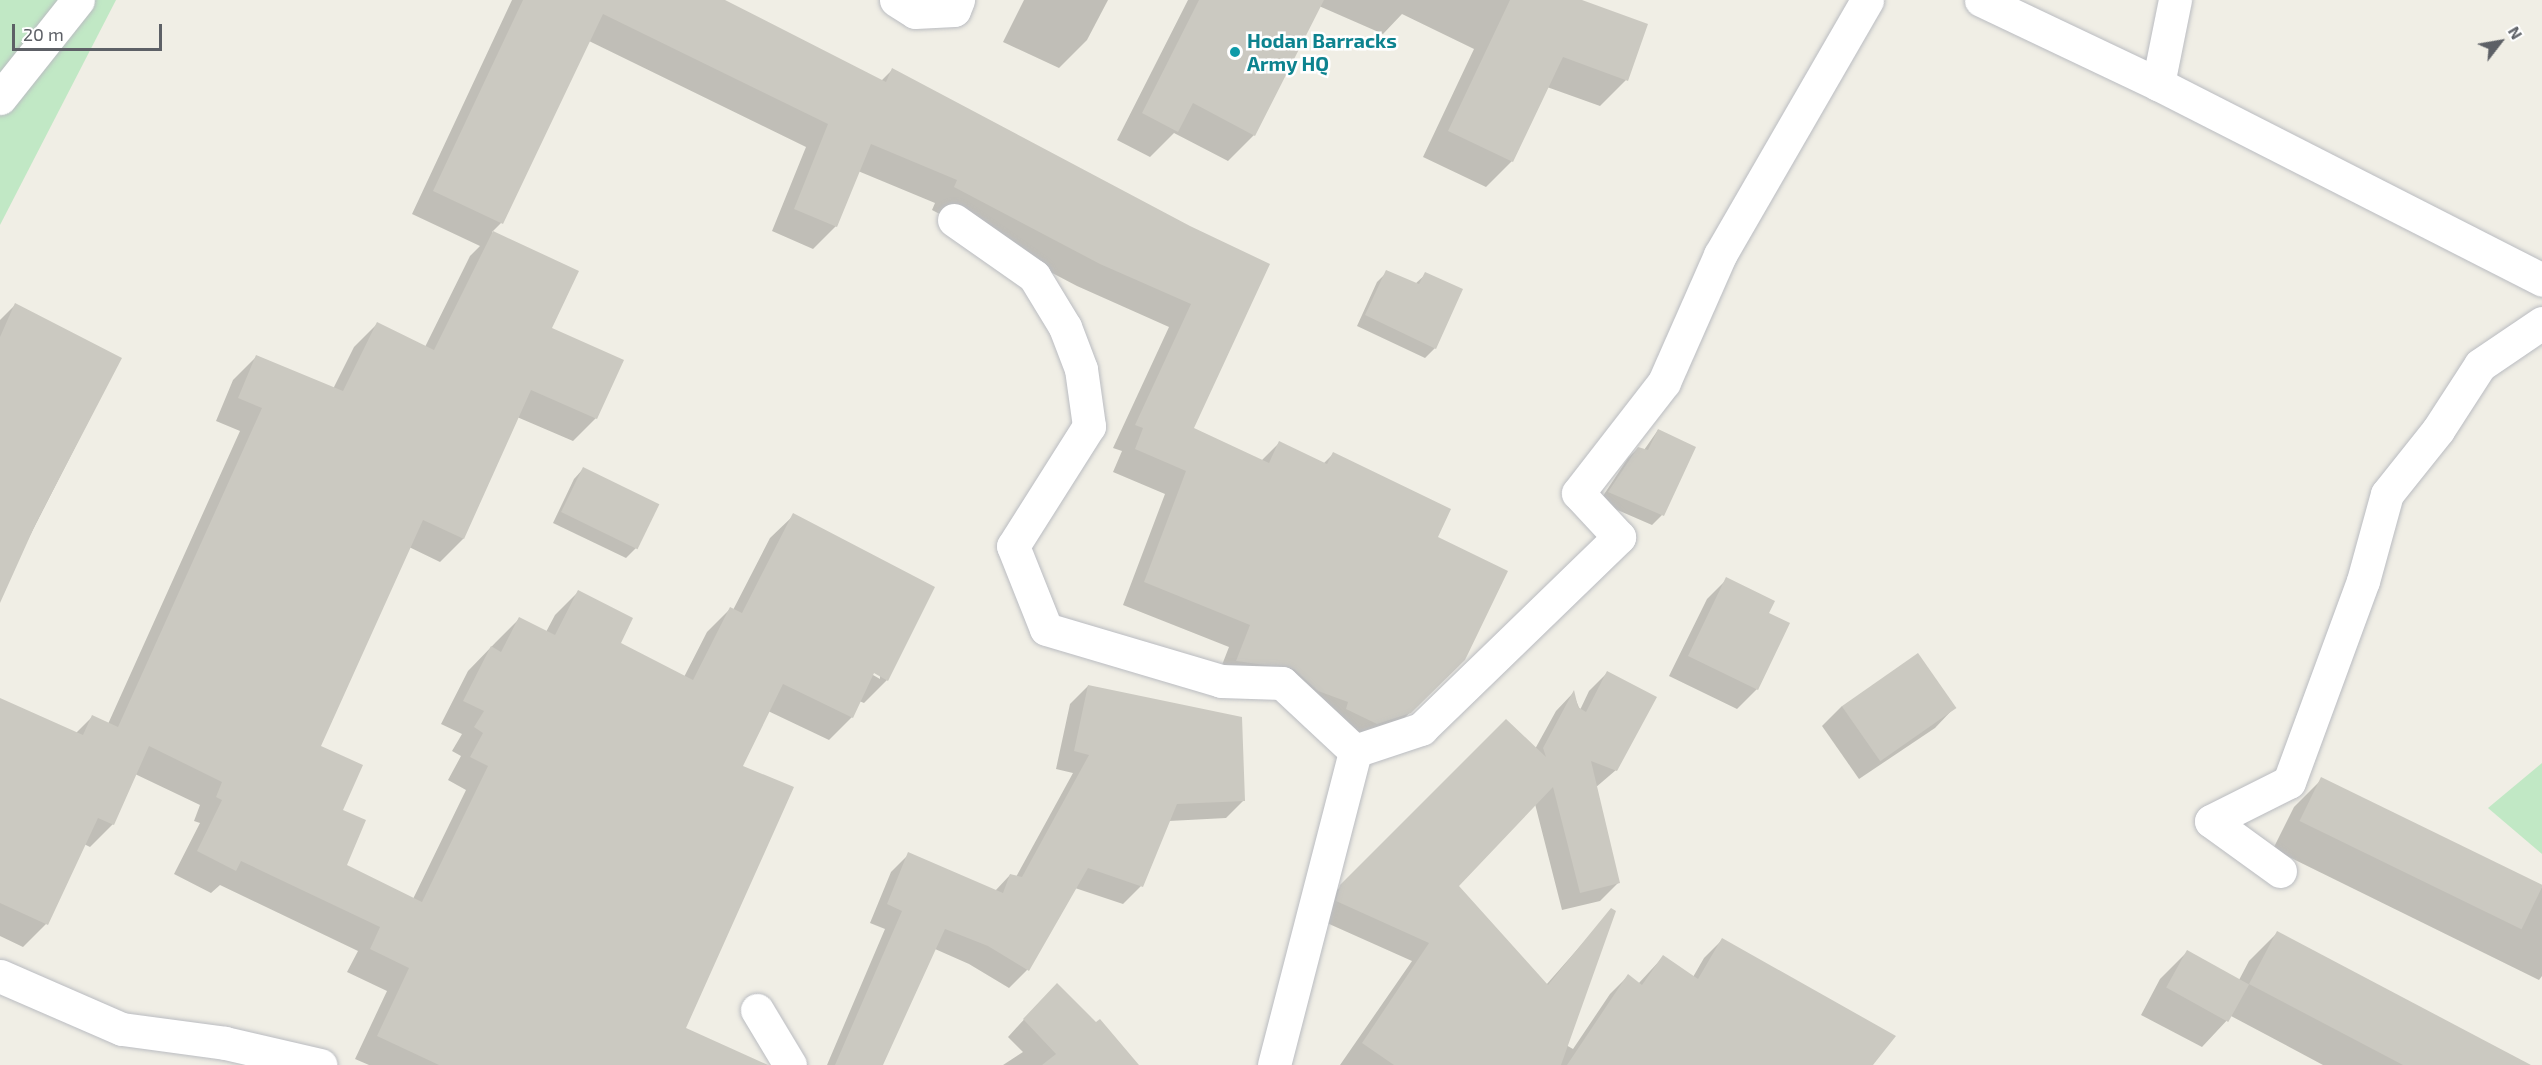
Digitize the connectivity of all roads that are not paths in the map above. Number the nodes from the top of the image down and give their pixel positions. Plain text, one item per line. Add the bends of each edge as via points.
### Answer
1 (78, 0) edge
2 (896, 0) edge
3 (958, 0) edge
4 (1867, 0) edge
5 (1981, 0) edge
6 (2175, 0) edge
7 (2158, 84) junction
8 (0, 98) edge
9 (954, 220) dead end
10 (2542, 280) edge
11 (2542, 323) edge
12 (1354, 751) junction
13 (2280, 871) dead end
14 (0, 976) edge
15 (757, 1010) dead end
16 (320, 1065) edge
17 (790, 1065) edge
18 (1274, 1065) edge

1 - 8 street
2 - 3 street via 915,12 954,10
4 - 12 street via 1720,255 1664,382 1578,493 1619,537 1420,729
5 - 7 street
6 - 7 street
7 - 10 street
9 - 12 street via 1034,276 1065,327 1081,369 1089,426 1013,546 1046,629 1221,681 1282,683
11 - 13 street via 2480,365 2438,430 2387,494 2363,581 2289,782 2211,821
12 - 18 street
14 - 16 street via 122,1029 225,1043
15 - 17 street

